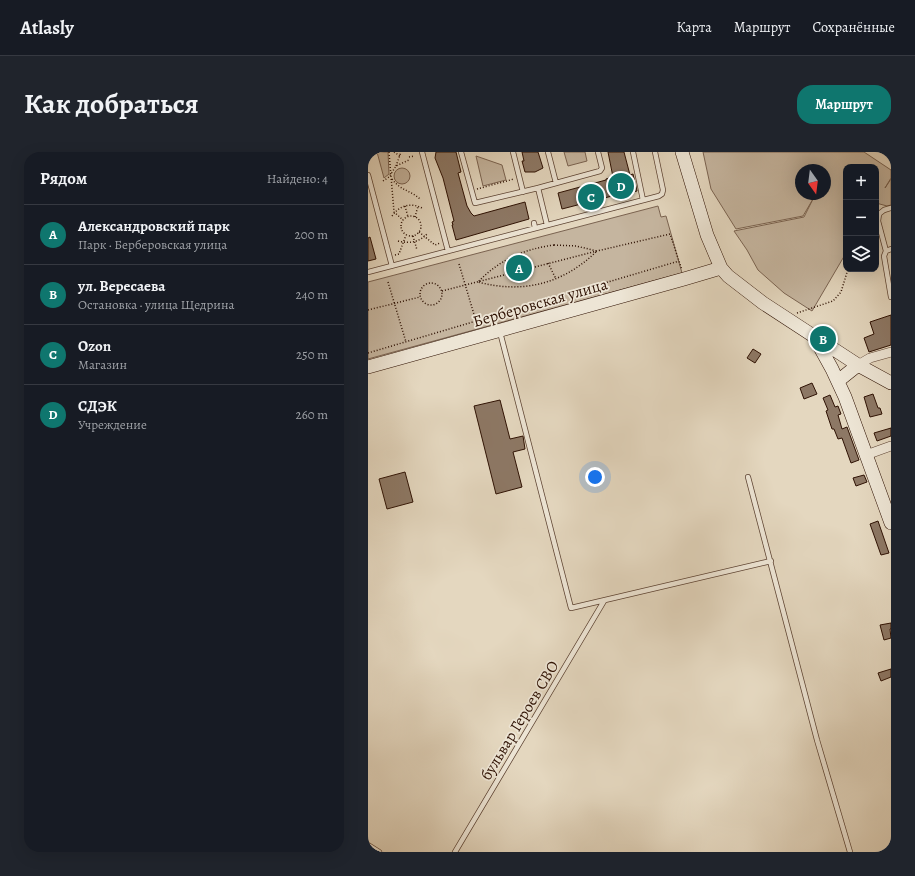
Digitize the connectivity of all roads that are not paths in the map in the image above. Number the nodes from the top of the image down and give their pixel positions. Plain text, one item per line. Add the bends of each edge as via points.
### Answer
1 (422, 152) edge
2 (461, 152) edge
3 (513, 152) edge
4 (548, 152) edge
5 (598, 152) edge
6 (633, 152) edge
7 (655, 152) edge
8 (682, 152) edge
9 (368, 175) edge
10 (556, 183) junction
11 (538, 188) junction
12 (523, 192) junction
13 (644, 200) junction
14 (891, 208) edge
15 (561, 216) dead end
16 (562, 221) junction
17 (534, 222) dead end
18 (547, 225) junction
19 (535, 228) junction
20 (888, 250) edge
21 (448, 251) junction
22 (392, 266) junction
23 (721, 268) junction
24 (368, 272) edge
25 (891, 297) edge
26 (500, 330) junction
27 (812, 335) junction
28 (891, 352) edge
29 (858, 365) junction
30 (368, 367) edge
31 (838, 381) junction
32 (891, 383) edge
33 (891, 446) edge
34 (866, 455) junction
35 (748, 477) dead end
36 (891, 523) edge
37 (771, 561) junction
38 (604, 601) junction
39 (368, 845) edge
40 (379, 852) edge
41 (455, 852) edge
42 (850, 852) edge

1 - 21 lane
2 - 12 lane via 475,203
3 - 12 lane
4 - 10 lane
5 - 10 lane via 602,168 600,171
6 - 13 lane
7 - 13 lane via 663,190 659,196
8 - 23 main road via 707,235
9 - 22 lane
10 - 11 lane
11 - 12 lane
11 - 18 lane
13 - 16 lane
14 - 20 lane via 879,214 878,221
15 - 16 lane
16 - 18 lane
17 - 19 lane
18 - 19 lane
19 - 21 lane
20 - 25 lane via 884,256
21 - 22 lane
22 - 24 lane
23 - 26 main road, Берберовская улица
23 - 27 main road via 764,303
26 - 30 main road, Берберовская улица
26 - 38 lane via 571,608
27 - 29 main road
27 - 31 main road via 823,350
28 - 29 street via 870,358
29 - 31 main road
29 - 32 main road
31 - 34 main road
33 - 34 street
34 - 36 main road
35 - 37 lane
37 - 38 lane
37 - 42 lane via 817,740
38 - 41 lane, бульвар Героев СВО
39 - 40 lane

